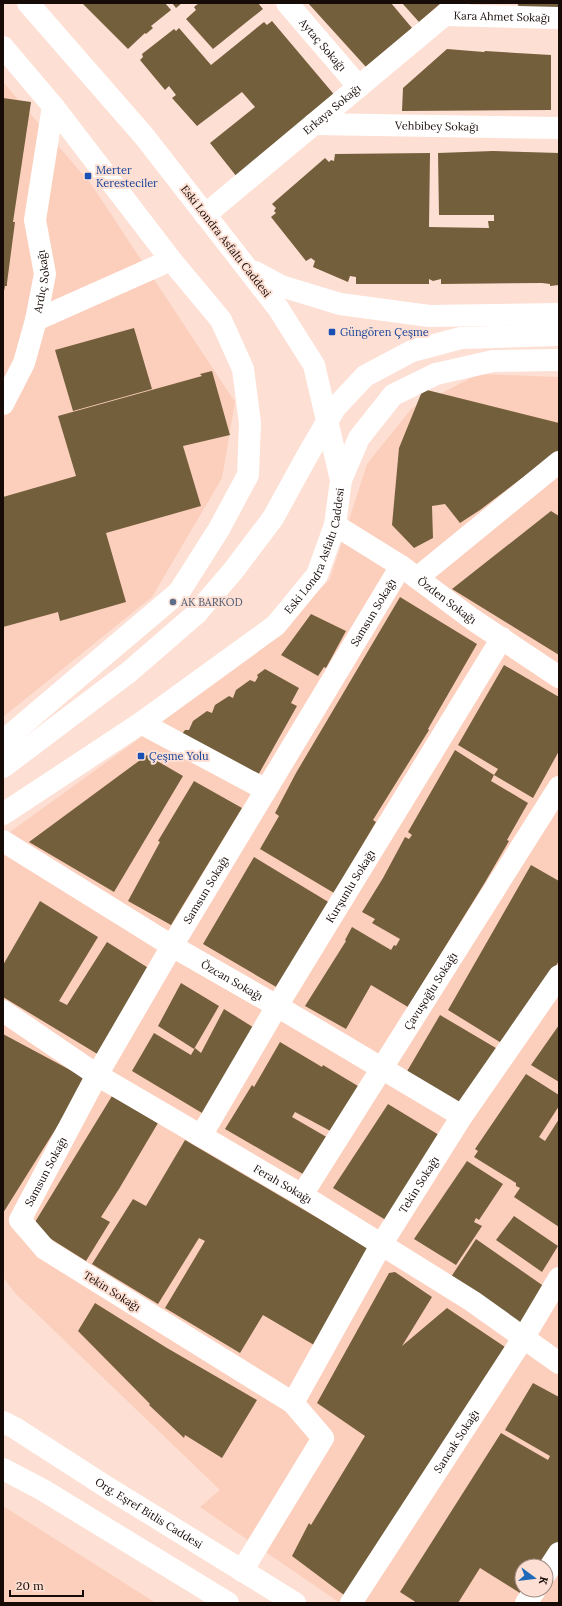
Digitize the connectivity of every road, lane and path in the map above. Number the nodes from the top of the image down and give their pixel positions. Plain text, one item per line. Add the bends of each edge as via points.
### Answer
1 (28, 3) edge
2 (287, 3) edge
3 (452, 9) edge
4 (559, 18) edge
5 (3, 47) edge
6 (359, 87) junction
7 (53, 106) junction
8 (314, 124) junction
9 (559, 128) edge
10 (205, 215) junction
11 (171, 260) junction
12 (247, 268) junction
13 (559, 314) edge
14 (36, 320) junction
15 (559, 335) edge
16 (559, 360) edge
17 (3, 404) edge
18 (559, 462) edge
19 (341, 480) junction
20 (335, 525) junction
21 (409, 572) junction
22 (502, 638) junction
23 (559, 676) edge
24 (141, 723) junction
25 (3, 741) edge
26 (3, 767) edge
27 (559, 787) edge
28 (266, 790) junction
29 (3, 814) edge
30 (3, 841) edge
31 (172, 946) junction
32 (559, 976) edge
33 (277, 1006) junction
34 (3, 1011) edge
35 (382, 1068) junction
36 (97, 1075) junction
37 (462, 1116) junction
38 (201, 1136) junction
39 (302, 1195) junction
40 (20, 1220) joint
41 (381, 1245) junction
42 (559, 1278) edge
43 (524, 1337) junction
44 (559, 1363) edge
45 (294, 1404) junction
46 (3, 1422) edge
47 (3, 1469) edge
48 (242, 1571) junction
49 (228, 1603) edge
50 (295, 1603) edge
51 (352, 1603) edge

1 - 10 street, Eski Londra Asfaltı Caddesi via 144,136
2 - 6 street, Aytaç Sokağı
3 - 4 street, Kara Ahmet Sokağı
3 - 6 street, Erkaya Sokağı
5 - 7 street
6 - 8 street, Erkaya Sokağı
7 - 11 street
7 - 14 street, Ardıç Sokağı via 35,220 45,274
8 - 9 street, Vehbibey Sokağı
8 - 10 street, Erkaya Sokağı
10 - 12 street, Eski Londra Asfaltı Caddesi
11 - 14 street
11 - 25 street via 221,320 243,369 250,423 248,475 219,529 179,592
12 - 13 street via 281,286 340,304 429,316
12 - 19 street, Eski Londra Asfaltı Caddesi via 278,308 314,365
14 - 17 street, Ardıç Sokağı via 24,364
15 - 26 street via 461,338 412,351 365,376 335,408 273,518 196,614 129,672
16 - 19 street via 493,361 436,374 392,395 359,438
18 - 21 street, Samsun Sokağı
19 - 20 street, Eski Londra Asfaltı Caddesi
20 - 21 street, Özden Sokağı
20 - 24 street, Eski Londra Asfaltı Caddesi via 317,575 276,625
21 - 22 street, Özden Sokağı
21 - 28 street, Samsun Sokağı
22 - 23 street, Özden Sokağı
22 - 33 street, Kurşunlu Sokağı
24 - 28 street
24 - 29 street, Eski Londra Asfaltı Caddesi
27 - 35 street, Çavuşoğlu Sokağı
28 - 31 street, Samsun Sokağı
30 - 31 street, Özcan Sokağı
31 - 33 street, Özcan Sokağı
31 - 36 street, Samsun Sokağı
32 - 37 street, Tekin Sokağı
33 - 35 street, Özcan Sokağı
33 - 38 street, Kurşunlu Sokağı
34 - 36 street, Ferah Sokağı
35 - 37 street, Özcan Sokağı
35 - 39 street, Çavuşoğlu Sokağı
36 - 38 street, Ferah Sokağı
36 - 40 street, Samsun Sokağı
37 - 41 street, Tekin Sokağı
38 - 39 street, Ferah Sokağı
39 - 41 street, Ferah Sokağı
40 - 45 street, Tekin Sokağı via 45,1249
41 - 43 street, Ferah Sokağı via 472,1301
41 - 45 street, Tekin Sokağı
42 - 43 street, Sancak Sokağı
43 - 44 street, Ferah Sokağı
43 - 51 street, Sancak Sokağı
45 - 48 street, Tekin Sokağı via 323,1438
46 - 48 street, Org. Eşref Bitlis Caddesi
47 - 49 street via 43,1490
48 - 50 street, Org. Eşref Bitlis Caddesi

